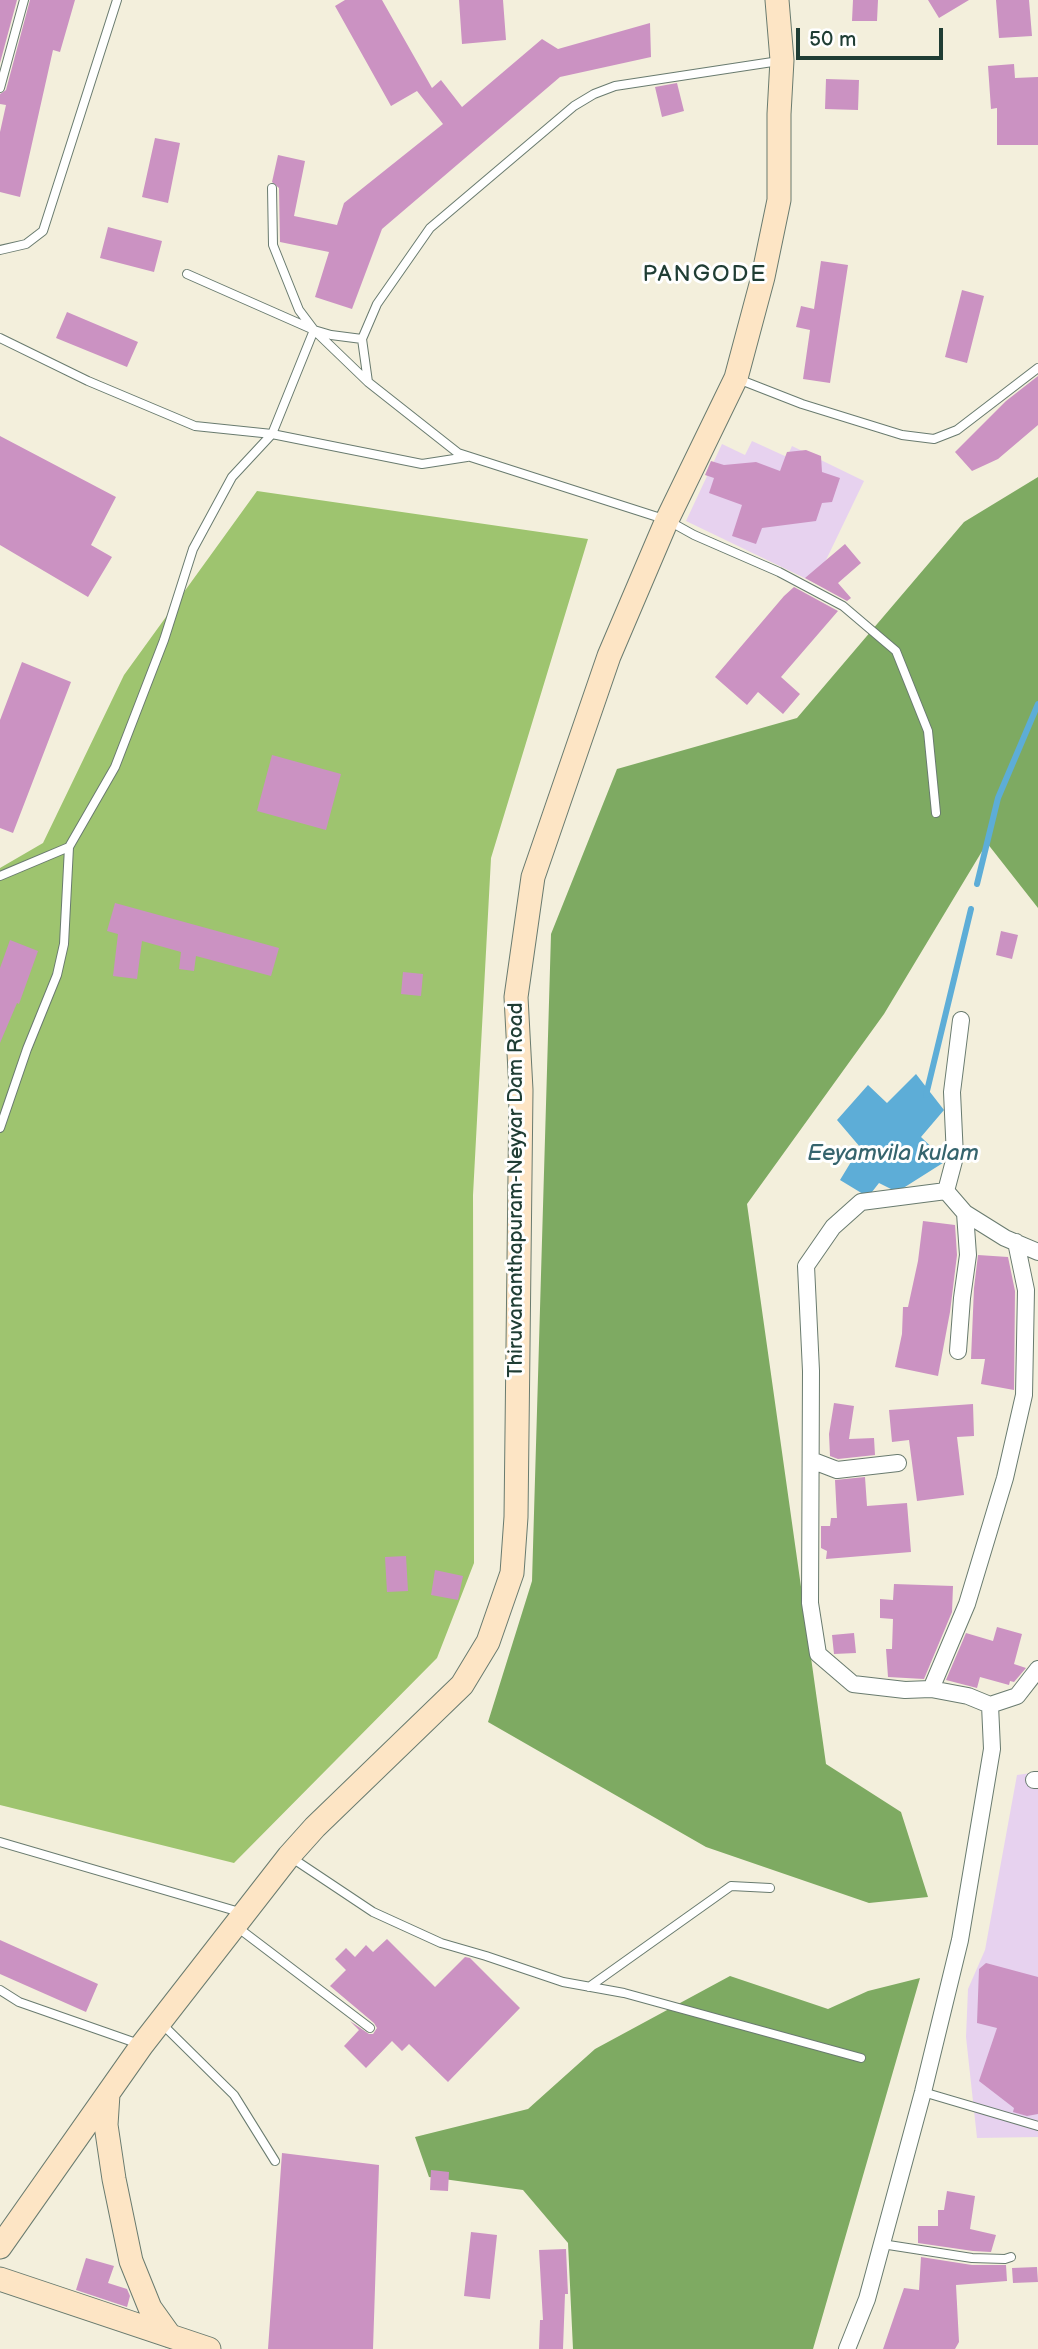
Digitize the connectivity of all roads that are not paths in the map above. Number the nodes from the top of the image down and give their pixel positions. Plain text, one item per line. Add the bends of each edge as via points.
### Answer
1 (24, 0) edge
2 (117, 0) edge
3 (777, 0) edge
4 (782, 60) junction
5 (0, 88) edge
6 (272, 188) dead end
7 (1, 253) edge
8 (187, 274) dead end
9 (314, 330) junction
10 (0, 338) edge
11 (362, 339) junction
12 (1038, 368) edge
13 (736, 378) junction
14 (368, 382) junction
15 (272, 434) junction
16 (470, 457) junction
17 (667, 520) junction
18 (936, 813) dead end
19 (69, 846) junction
20 (0, 876) edge
21 (961, 1020) dead end
22 (0, 1128) edge
23 (946, 1191) junction
24 (965, 1213) junction
25 (1016, 1242) junction
26 (1038, 1252) edge
27 (958, 1351) dead end
28 (811, 1460) junction
29 (898, 1463) dead end
30 (1038, 1669) edge
31 (931, 1689) junction
32 (990, 1705) junction
33 (0, 1842) edge
34 (289, 1856) junction
35 (770, 1888) dead end
36 (240, 1919) junction
37 (589, 1987) junction
38 (0, 1990) edge
39 (160, 2022) junction
40 (370, 2028) dead end
41 (142, 2045) junction
42 (861, 2058) dead end
43 (923, 2092) junction
44 (108, 2094) junction
45 (1038, 2126) edge
46 (275, 2161) dead end
47 (882, 2244) junction
48 (0, 2247) edge
49 (1011, 2257) dead end
50 (0, 2280) edge
51 (170, 2336) junction
52 (209, 2349) edge
53 (847, 2349) edge

1 - 5 lane
2 - 7 lane via 43,231 26,244
3 - 4 main road, Thiruvananthapuram-Neyyar Dam Road
4 - 11 lane via 615,86 574,106 430,228 377,304
4 - 13 main road, Thiruvananthapuram-Neyyar Dam Road via 779,200
6 - 9 lane via 273,245 299,310
8 - 9 lane
9 - 11 lane
9 - 14 lane
9 - 15 lane
10 - 15 lane via 195,426
11 - 14 lane
12 - 13 lane via 957,430 934,439 902,435
13 - 17 main road, Thiruvananthapuram-Neyyar Dam Road
14 - 16 lane via 458,453
15 - 16 lane via 422,464
15 - 19 lane via 232,477 193,549 115,767
16 - 17 lane
17 - 18 lane via 843,606 896,651 928,732
17 - 34 main road, Thiruvananthapuram-Neyyar Dam Road via 609,656 533,877 516,997 521,1090 512,1573 488,1642 462,1685
19 - 20 lane
19 - 22 lane via 64,943 57,975
21 - 23 street via 952,1092 955,1157
23 - 24 street
23 - 28 street via 861,1202 833,1227 806,1266
24 - 25 street
24 - 27 street via 968,1255
25 - 26 street
25 - 31 street via 1026,1290 1024,1395 1005,1478 967,1604
28 - 29 street via 837,1470
28 - 31 street via 810,1603 818,1654 853,1684
30 - 32 street via 1017,1696
31 - 32 street
32 - 43 street via 992,1749 960,1940
33 - 36 lane
34 - 36 main road, Thiruvananthapuram-Neyyar Dam Road
34 - 37 lane via 373,1912 440,1944
35 - 37 lane via 731,1886
36 - 39 main road, Thiruvananthapuram-Neyyar Dam Road
36 - 40 lane
37 - 42 lane
38 - 41 lane via 19,2002
39 - 41 main road, Thiruvananthapuram-Neyyar Dam Road
39 - 46 lane via 233,2095
41 - 44 main road, Thiruvananthapuram-Neyyar Dam Road
43 - 45 lane
43 - 47 street
44 - 48 main road, Thiruvananthapuram-Neyyar Dam Road
44 - 51 main road via 106,2125 131,2261 149,2308
47 - 49 lane via 972,2258
47 - 53 street
50 - 51 main road
51 - 52 main road

